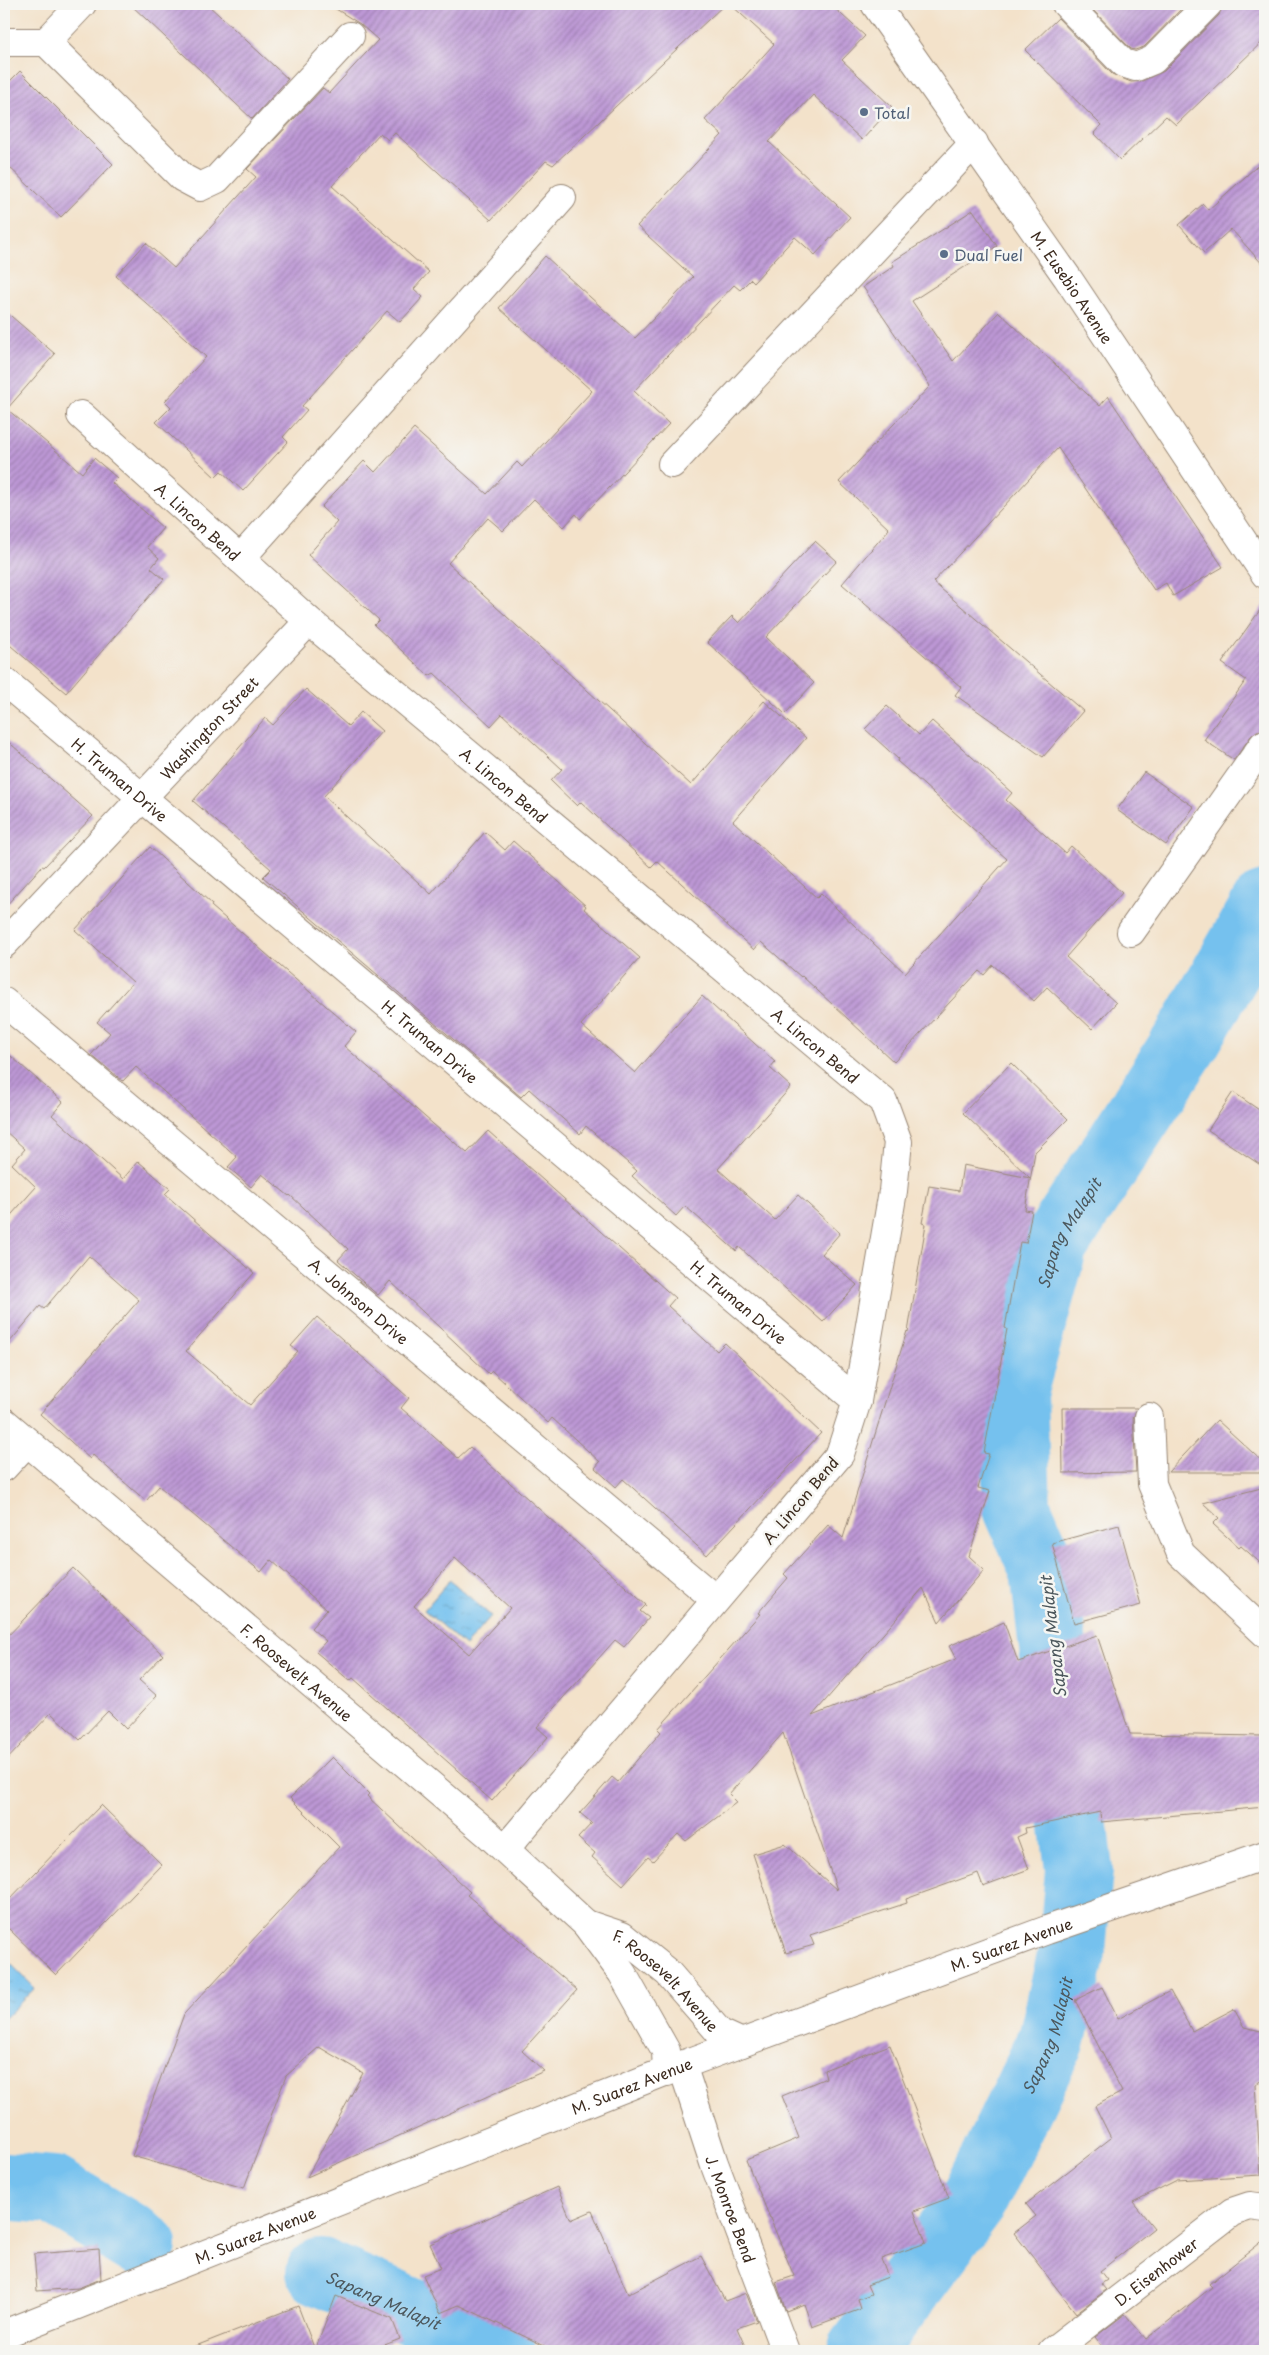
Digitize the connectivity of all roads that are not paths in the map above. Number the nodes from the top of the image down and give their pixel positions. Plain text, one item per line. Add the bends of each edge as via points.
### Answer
1 (82, 4) edge
2 (875, 4) edge
3 (1066, 4) edge
4 (1208, 4) edge
5 (350, 36) dead end
6 (4, 42) edge
7 (46, 42) junction
8 (974, 143) junction
9 (562, 198) dead end
10 (81, 415) dead end
11 (672, 464) dead end
12 (240, 559) junction
13 (1265, 574) edge
14 (309, 621) junction
15 (4, 681) edge
16 (1263, 745) dead end
17 (143, 799) junction
18 (1131, 932) dead end
19 (4, 944) edge
20 (4, 1002) edge
21 (857, 1401) junction
22 (1150, 1417) dead end
23 (4, 1422) edge
24 (27, 1442) junction
25 (4, 1467) edge
26 (715, 1599) junction
27 (1265, 1633) edge
28 (505, 1849) junction
29 (1265, 1855) edge
30 (586, 1924) junction
31 (742, 2043) junction
32 (675, 2069) junction
33 (1265, 2208) edge
34 (4, 2334) edge
35 (785, 2351) edge
36 (1052, 2351) edge

1 - 7 street
2 - 8 street, M. Eusebio Avenue
3 - 4 street via 1123,63 1136,67 1153,60
5 - 7 street via 217,179 200,187 183,178
6 - 7 street
8 - 11 street
8 - 13 street, M. Eusebio Avenue
9 - 12 street
10 - 12 street, A. Lincon Bend
12 - 14 street, A. Lincon Bend
14 - 17 street, Washington Street
14 - 21 street, A. Lincon Bend via 883,1101 898,1142 893,1191
15 - 17 street, H. Truman Drive
16 - 18 street
17 - 19 street, Washington Street
17 - 21 street, H. Truman Drive
20 - 26 street, A. Johnson Drive
21 - 26 street, A. Lincon Bend via 840,1454
22 - 27 street via 1152,1484 1181,1554
23 - 24 street, F. Roosevelt Avenue
24 - 25 street
24 - 28 street, F. Roosevelt Avenue
26 - 28 street, A. Lincon Bend
28 - 30 street, F. Roosevelt Avenue
29 - 31 street, M. Suarez Avenue via 1046,1930
30 - 31 street, F. Roosevelt Avenue via 622,1936 668,1972 720,2034
30 - 32 street, F. Roosevelt Avenue via 622,1972
31 - 32 street, M. Suarez Avenue
32 - 34 street, M. Suarez Avenue
32 - 35 street, J. Monroe Bend
33 - 36 street, D. Eisenhower via 1250,2206 1232,2212

